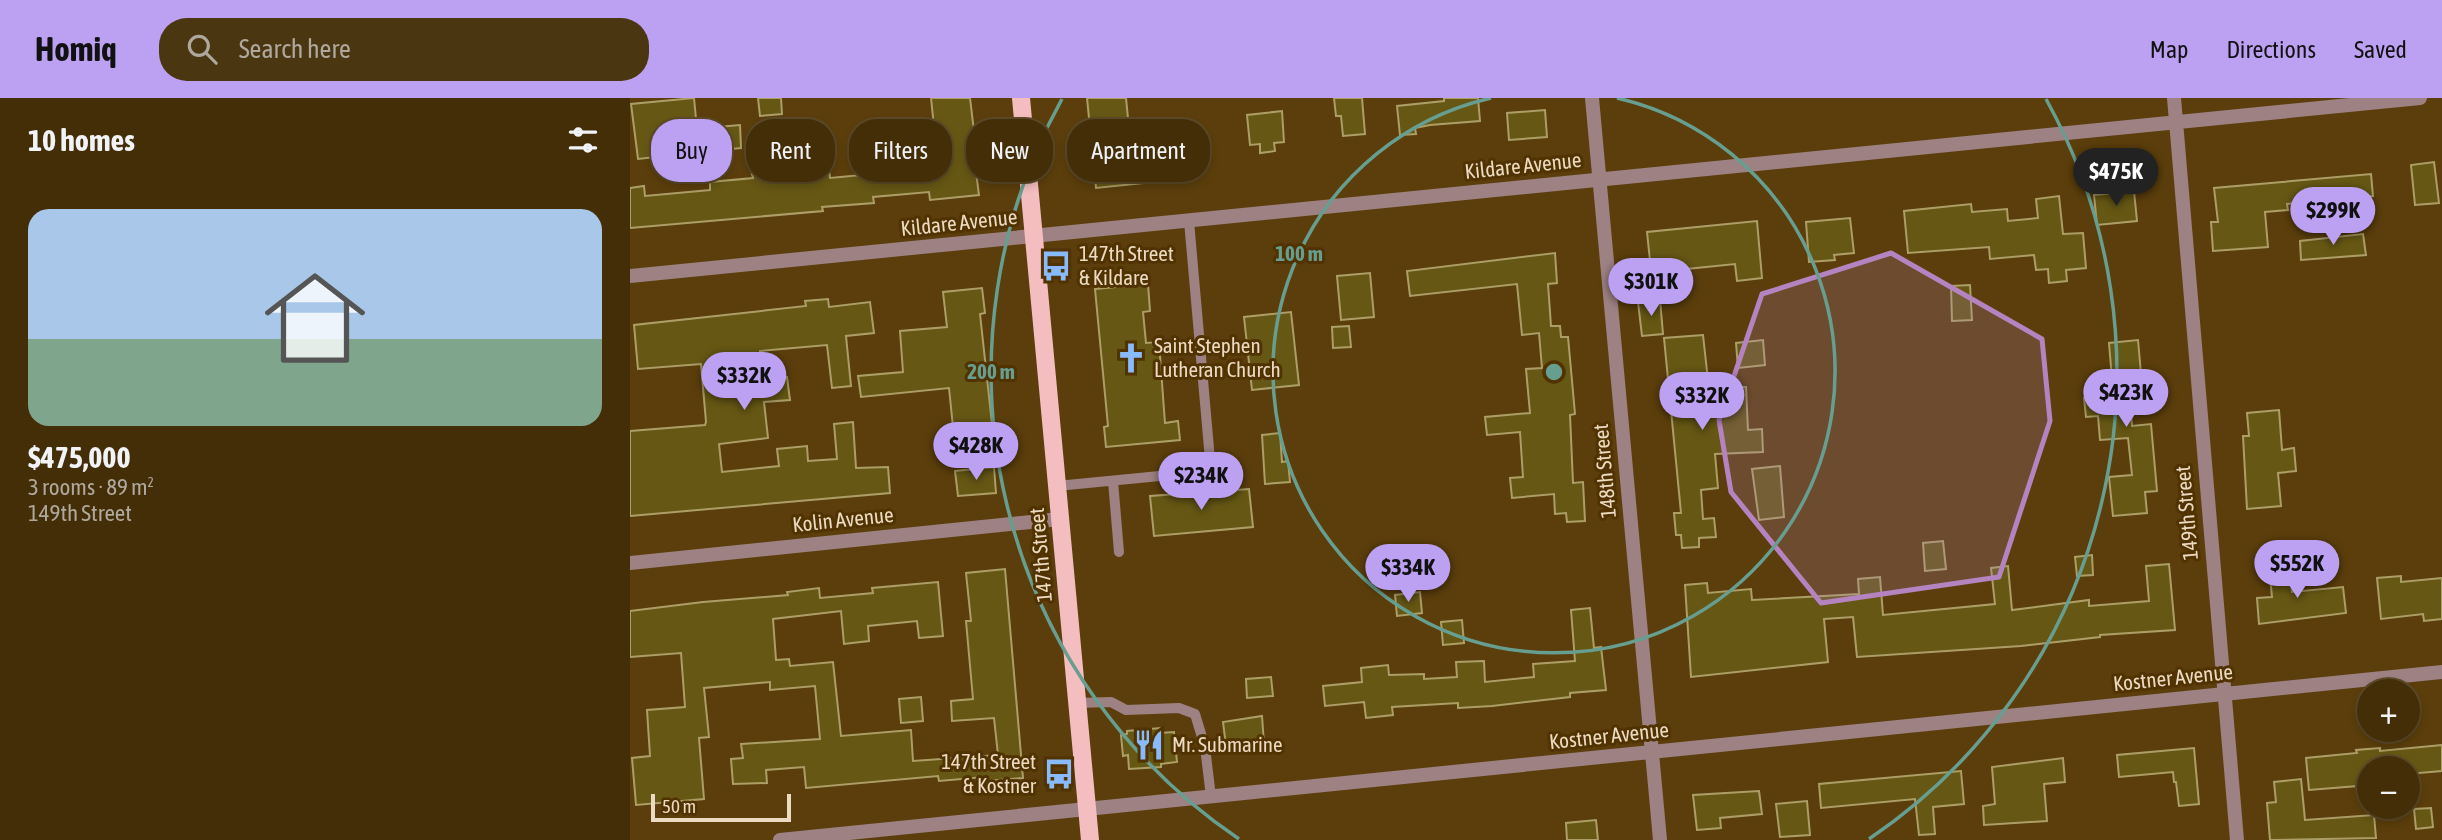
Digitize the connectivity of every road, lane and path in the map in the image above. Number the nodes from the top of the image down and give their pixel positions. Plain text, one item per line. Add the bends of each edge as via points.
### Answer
1 (1021, 98) edge
2 (1592, 98) edge
3 (2174, 98) edge
4 (2420, 98) edge
5 (2176, 123) junction
6 (1600, 180) junction
7 (1189, 221) junction
8 (1034, 237) junction
9 (630, 276) edge
10 (1112, 481) junction
11 (1057, 486) junction
12 (1060, 519) junction
13 (1119, 552) dead end
14 (630, 563) edge
15 (2442, 672) edge
16 (2224, 693) junction
17 (1077, 703) junction
18 (1652, 753) junction
19 (1211, 797) junction
20 (1087, 809) junction
21 (780, 840) edge
22 (1090, 840) edge
23 (1660, 840) edge
24 (2237, 840) edge

1 - 8 main road, 147th Street
2 - 6 street, 148th Street
3 - 5 street, 149th Street
4 - 5 street, Kildare Avenue
5 - 6 street, Kildare Avenue
5 - 16 street, 149th Street
6 - 7 street, Kildare Avenue
6 - 18 street, 148th Street
7 - 8 street, Kildare Avenue
7 - 10 lane via 1211,471
8 - 9 street, Kildare Avenue
8 - 11 main road, 147th Street
10 - 11 lane
10 - 13 lane
11 - 12 main road, 147th Street
12 - 14 street, Kolin Avenue
12 - 17 main road, 147th Street
15 - 16 street, Kostner Avenue
16 - 18 street, Kostner Avenue
16 - 24 street, 149th Street
17 - 19 lane via 1111,702 1126,710 1179,708 1195,714 1205,747
17 - 20 main road, 147th Street
18 - 19 street, Kostner Avenue
18 - 23 street, 148th Street
19 - 20 street, Kostner Avenue
20 - 21 street, Kostner Avenue
20 - 22 main road, 147th Street

